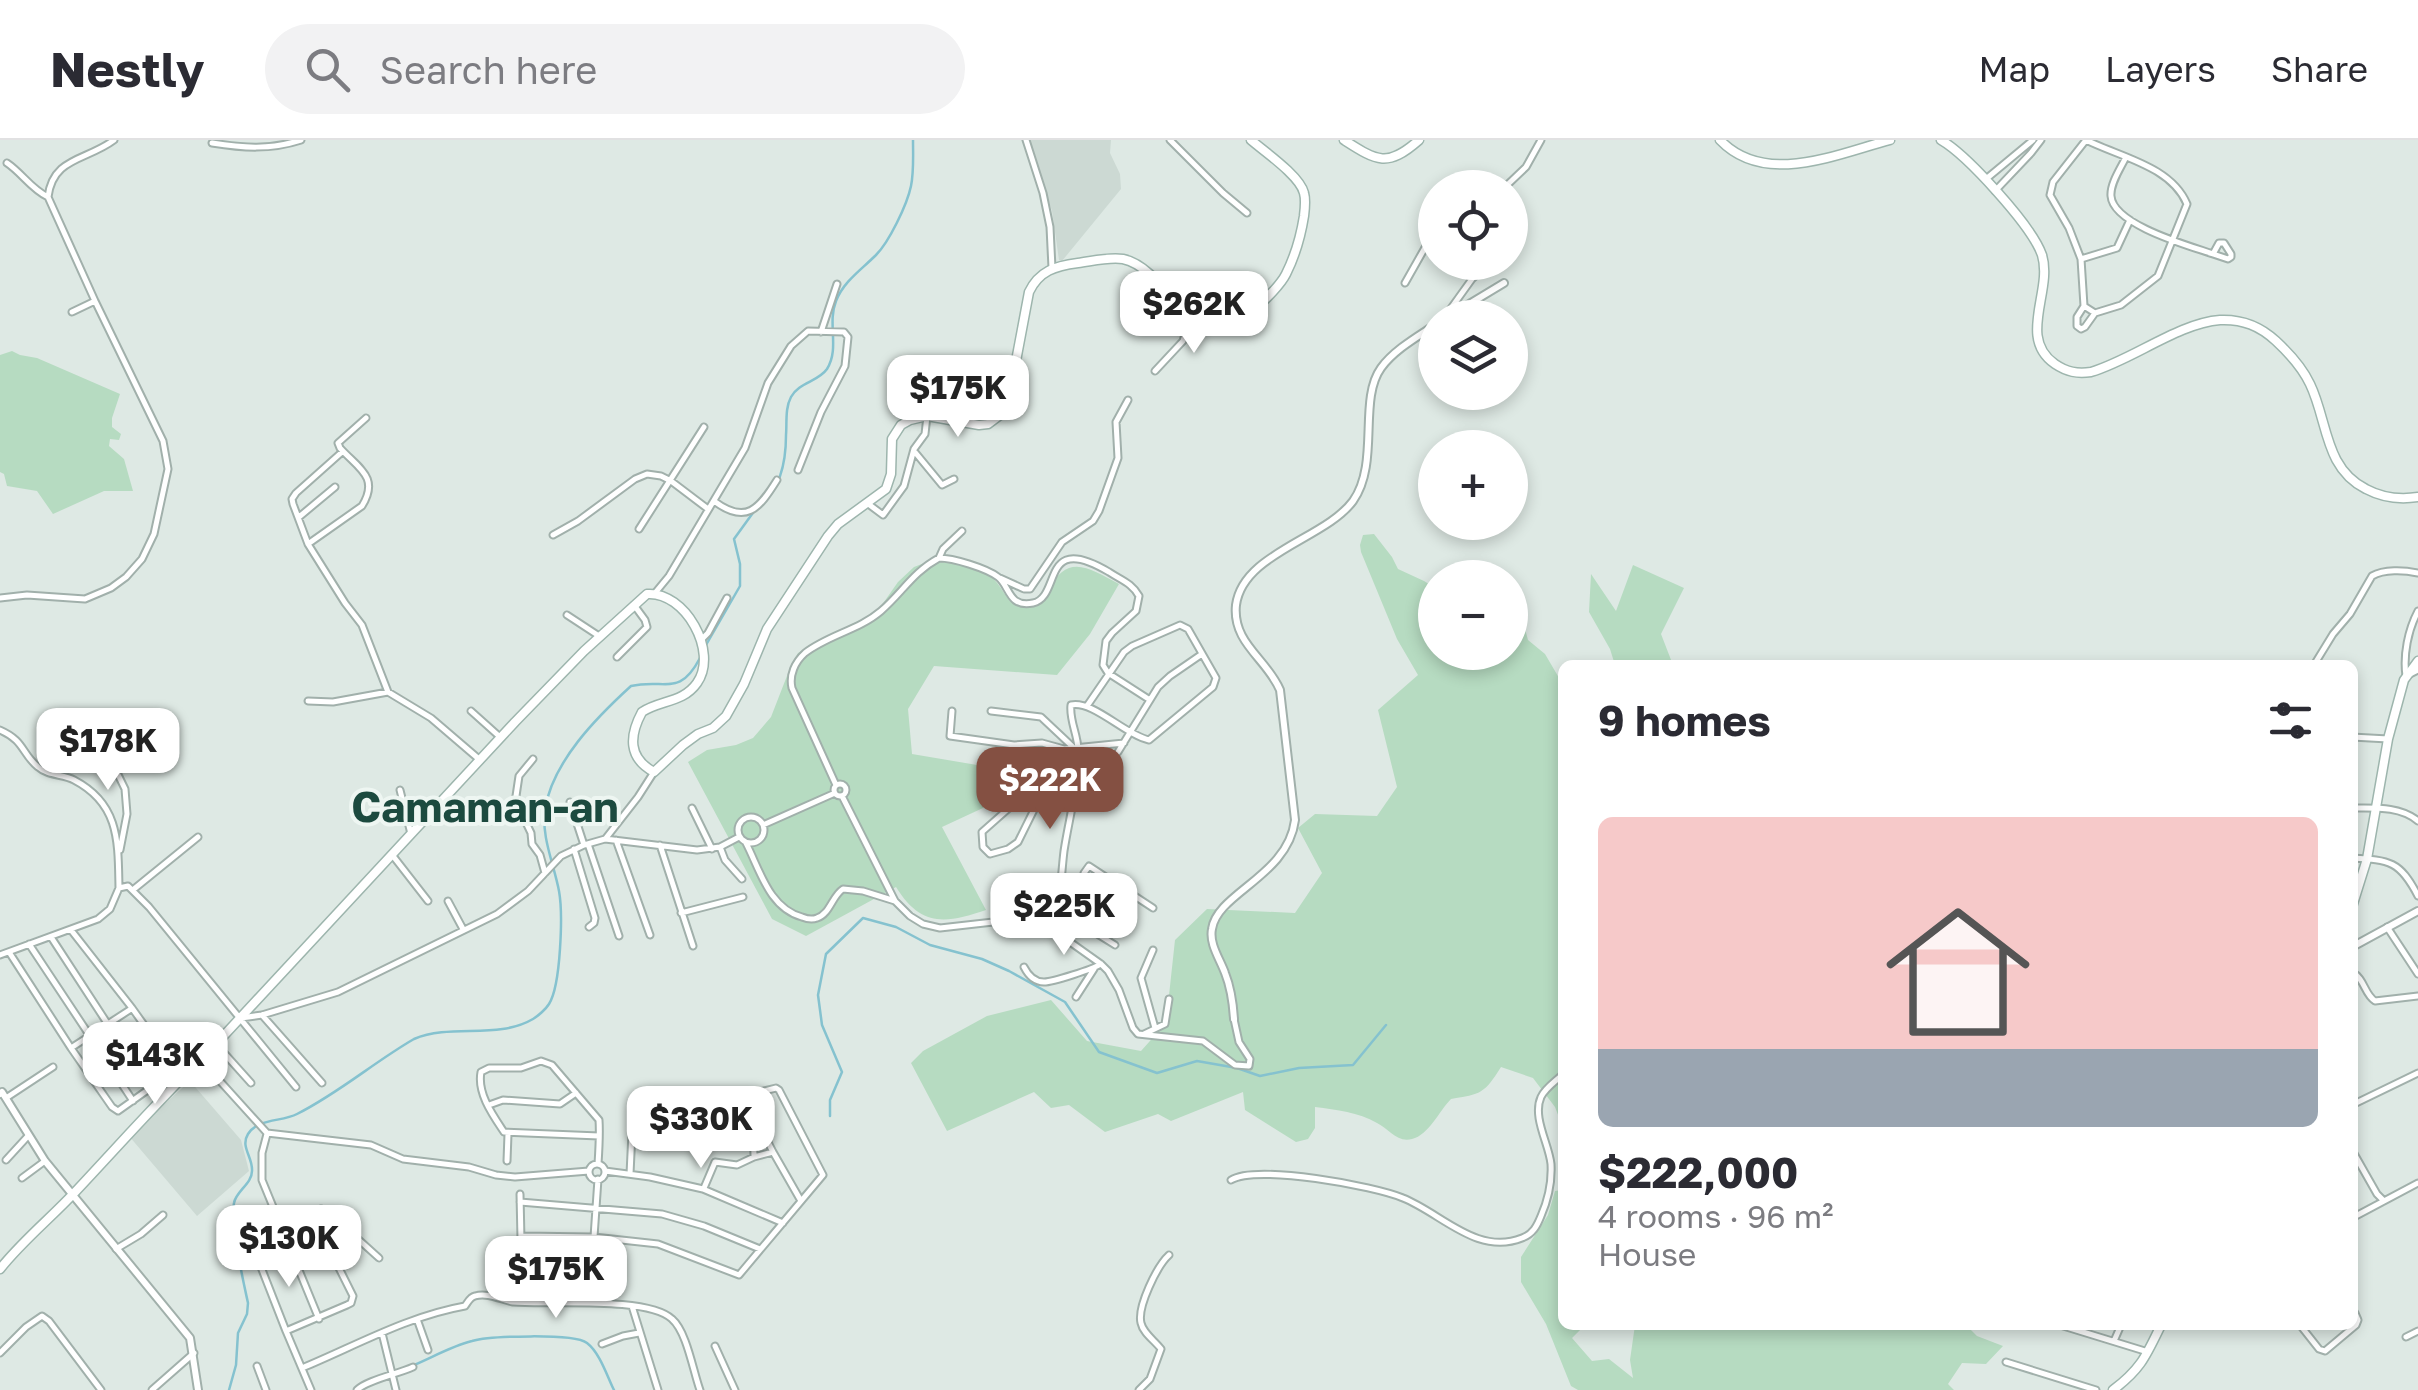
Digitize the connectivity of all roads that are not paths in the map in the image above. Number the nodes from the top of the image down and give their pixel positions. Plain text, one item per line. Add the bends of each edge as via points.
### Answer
1 (114, 140) edge
2 (301, 140) edge
3 (1026, 140) edge
4 (1170, 140) edge
5 (1251, 140) edge
6 (1344, 140) edge
7 (1419, 140) edge
8 (1541, 140) edge
9 (1720, 140) edge
10 (1890, 140) edge
11 (1940, 140) edge
12 (2037, 140) edge
13 (2086, 140) edge
14 (212, 143) dead end
15 (2017, 152) junction
16 (2126, 158) junction
17 (2024, 160) junction
18 (6, 163) dead end
19 (2005, 163) junction
20 (1523, 170) edge
21 (2012, 171) junction
22 (1985, 180) junction
23 (1995, 190) junction
24 (48, 196) junction
25 (1247, 214) dead end
26 (2130, 220) junction
27 (2173, 241) junction
28 (2213, 254) dead end
29 (2081, 258) junction
30 (1418, 260) edge
31 (1052, 268) junction
32 (1504, 282) dead end
33 (1405, 283) dead end
34 (837, 284) dead end
35 (1474, 300) edge
36 (94, 301) junction
37 (2084, 306) junction
38 (72, 312) dead end
39 (2095, 313) junction
40 (1190, 318) junction
41 (824, 332) junction
42 (1418, 338) edge
43 (1155, 371) dead end
44 (1128, 400) dead end
45 (928, 416) junction
46 (366, 418) dead end
47 (704, 427) dead end
48 (914, 451) junction
49 (342, 452) junction
50 (798, 470) dead end
51 (954, 479) dead end
52 (671, 480) junction
53 (777, 480) dead end
54 (334, 488) dead end
55 (2418, 497) edge
56 (714, 501) junction
57 (867, 503) junction
58 (708, 508) junction
59 (298, 517) junction
60 (639, 529) dead end
61 (962, 531) dead end
62 (553, 535) dead end
63 (308, 544) junction
64 (939, 558) junction
65 (2418, 573) edge
66 (1000, 578) junction
67 (655, 593) junction
68 (0, 598) edge
69 (727, 598) dead end
70 (634, 605) junction
71 (2418, 611) edge
72 (567, 615) dead end
73 (599, 636) junction
74 (703, 646) junction
75 (1202, 654) junction
76 (617, 657) dead end
77 (2317, 660) edge
78 (2418, 661) edge
79 (2418, 670) edge
80 (1108, 673) junction
81 (2406, 676) junction
82 (388, 692) junction
83 (1150, 700) junction
84 (308, 702) dead end
85 (1086, 706) junction
86 (952, 710) dead end
87 (471, 711) dead end
88 (991, 711) dead end
89 (0, 730) edge
90 (1130, 733) junction
91 (133, 736) dead end
92 (500, 737) junction
93 (2358, 737) edge
94 (76, 738) dead end
95 (2388, 739) junction
96 (1124, 743) junction
97 (1014, 745) junction
98 (1076, 748) junction
99 (1064, 749) junction
100 (1118, 752) dead end
101 (108, 754) junction
102 (532, 758) dead end
103 (480, 760) junction
104 (654, 772) junction
105 (400, 790) dead end
106 (838, 791) junction
107 (570, 802) dead end
108 (692, 808) dead end
109 (2358, 808) edge
110 (2375, 808) junction
111 (2418, 820) edge
112 (763, 825) junction
113 (411, 834) junction
114 (739, 837) junction
115 (198, 838) dead end
116 (605, 839) junction
117 (616, 840) junction
118 (746, 842) junction
119 (586, 844) junction
120 (660, 845) junction
121 (720, 847) junction
122 (574, 848) junction
123 (712, 849) junction
124 (118, 854) junction
125 (392, 855) junction
126 (2358, 858) edge
127 (2367, 859) junction
128 (547, 871) junction
129 (742, 879) dead end
130 (1084, 887) junction
131 (119, 888) junction
132 (2358, 888) edge
133 (133, 890) junction
134 (742, 896) dead end
135 (2418, 896) edge
136 (428, 901) dead end
137 (448, 901) dead end
138 (895, 901) junction
139 (1153, 908) dead end
140 (1058, 909) junction
141 (2418, 911) edge
142 (681, 913) junction
143 (1102, 914) dead end
144 (1078, 922) junction
145 (589, 927) dead end
146 (1049, 927) junction
147 (2388, 927) junction
148 (464, 929) junction
149 (70, 930) junction
150 (650, 935) dead end
151 (50, 936) junction
152 (619, 936) dead end
153 (28, 944) junction
154 (2358, 944) edge
155 (1115, 945) dead end
156 (693, 946) dead end
157 (1154, 950) dead end
158 (9, 952) junction
159 (0, 955) edge
160 (1101, 964) junction
161 (1024, 967) dead end
162 (1094, 969) junction
163 (2418, 974) edge
164 (2358, 976) edge
165 (2418, 996) edge
166 (1076, 997) dead end
167 (1169, 999) dead end
168 (132, 1008) junction
169 (262, 1015) junction
170 (242, 1018) junction
171 (1234, 1019) joint
172 (108, 1024) junction
173 (1155, 1028) junction
174 (89, 1036) junction
175 (1142, 1036) junction
176 (216, 1044) junction
177 (71, 1048) junction
178 (200, 1058) junction
179 (53, 1067) dead end
180 (2418, 1073) edge
181 (182, 1076) junction
182 (1558, 1079) edge
183 (193, 1080) dead end
184 (322, 1082) dead end
185 (252, 1083) dead end
186 (296, 1087) dead end
187 (150, 1090) junction
188 (2, 1093) edge
189 (576, 1093) junction
190 (133, 1101) junction
191 (2358, 1102) edge
192 (488, 1105) junction
193 (753, 1112) junction
194 (265, 1131) junction
195 (632, 1132) dead end
196 (508, 1133) junction
197 (28, 1136) junction
198 (599, 1136) junction
199 (773, 1152) junction
200 (754, 1157) junction
201 (6, 1160) dead end
202 (45, 1161) junction
203 (507, 1161) dead end
204 (2358, 1161) edge
205 (598, 1164) junction
206 (589, 1171) junction
207 (605, 1171) junction
208 (630, 1174) junction
209 (22, 1178) dead end
210 (598, 1180) junction
211 (1231, 1180) dead end
212 (2418, 1183) edge
213 (704, 1190) junction
214 (520, 1194) dead end
215 (72, 1195) junction
216 (2384, 1201) junction
217 (520, 1202) junction
218 (801, 1202) junction
219 (594, 1208) junction
220 (163, 1215) dead end
221 (2358, 1215) edge
222 (782, 1223) junction
223 (594, 1237) junction
224 (760, 1249) junction
225 (116, 1250) junction
226 (1169, 1255) dead end
227 (379, 1258) dead end
228 (259, 1262) dead end
229 (0, 1269) edge
230 (632, 1306) junction
231 (417, 1318) junction
232 (319, 1320) junction
233 (2076, 1330) edge
234 (2118, 1330) edge
235 (2159, 1330) edge
236 (2304, 1330) edge
237 (2350, 1330) edge
238 (286, 1331) junction
239 (2418, 1331) edge
240 (382, 1333) junction
241 (639, 1333) junction
242 (2406, 1338) dead end
243 (2114, 1342) junction
244 (602, 1344) dead end
245 (714, 1346) dead end
246 (428, 1350) dead end
247 (2148, 1352) junction
248 (194, 1353) junction
249 (0, 1354) edge
250 (2006, 1362) dead end
251 (257, 1366) dead end
252 (302, 1368) junction
253 (414, 1368) dead end
254 (392, 1373) junction
255 (101, 1390) edge
256 (152, 1390) edge
257 (198, 1390) edge
258 (266, 1390) edge
259 (312, 1390) edge
260 (357, 1390) edge
261 (396, 1390) edge
262 (658, 1390) edge
263 (700, 1390) edge
264 (735, 1390) edge
265 (1139, 1390) edge
266 (2096, 1390) edge
267 (2113, 1390) edge

1 - 24 street via 62,167
2 - 14 street via 260,148
3 - 31 street via 1043,192
4 - 25 street
5 - 40 main road via 1305,195 1292,259 1280,284 1231,327 1210,331
6 - 7 main road via 1386,160
8 - 20 street
9 - 10 main road via 1743,156 1788,166
11 - 22 main road
12 - 15 street
12 - 17 street
13 - 16 street
13 - 29 street via 2050,188
15 - 17 street
15 - 19 street
16 - 26 street via 2111,197
16 - 27 street via 2160,173 2186,200
17 - 21 street
18 - 24 street
19 - 21 street
19 - 22 street
21 - 23 street
22 - 23 main road
23 - 55 main road via 2042,256 2036,330 2043,352 2058,366 2091,372 2208,322 2251,324 2300,367 2348,479 2386,498
24 - 36 street
26 - 27 street
26 - 29 street via 2118,248
27 - 28 street
27 - 39 street via 2153,281 2121,305
29 - 37 street
30 - 33 street
31 - 40 main road via 1127,260
31 - 45 main road via 1029,292 1000,415 988,424
32 - 35 street
34 - 41 street
36 - 38 street
36 - 68 street via 166,455 154,534 126,577 96,595
37 - 39 street
37 - 39 street via 2079,328
40 - 43 street via 1184,341
41 - 50 street via 848,337 845,366
41 - 56 street via 804,333 790,346 768,383 746,448
42 - 171 street via 1376,378 1365,474 1354,499 1262,564 1240,592 1239,632 1280,690 1295,820 1281,856 1212,925
44 - 66 street via 1116,422 1118,458 1095,518 1062,542 1030,589
45 - 48 street
45 - 57 main road via 894,434 890,481
46 - 49 street via 338,443
47 - 52 street
48 - 51 street via 942,486
48 - 57 street via 904,486 886,512
49 - 59 street via 296,492
49 - 63 street via 365,474 369,492 362,506
52 - 58 street
52 - 60 street
52 - 62 street via 642,476
53 - 56 street via 749,512
54 - 59 street
56 - 58 street
57 - 104 main road via 838,524 778,611 726,716
58 - 67 street
59 - 63 street
61 - 64 street
63 - 82 street via 362,626
64 - 66 street
64 - 106 street via 883,610 806,653 792,673 795,695
65 - 77 street via 2372,576
66 - 80 street via 1017,601 1035,603 1059,566 1086,560 1134,588 1136,611 1106,641
67 - 70 main road
67 - 74 main road via 679,607
69 - 74 street
70 - 73 main road
70 - 76 street via 646,627
71 - 81 street
72 - 73 street
73 - 92 main road
74 - 104 main road via 704,670 690,691 638,718 636,757
75 - 80 street via 1180,625 1132,646
75 - 83 street via 1166,679
75 - 90 street via 1216,678 1213,687 1153,739
78 - 81 main road
79 - 81 street
80 - 83 street
80 - 85 street
81 - 95 main road
82 - 84 street
82 - 103 street
83 - 90 street
85 - 90 street
85 - 98 street via 1076,702 1070,708
86 - 97 street via 950,736
87 - 92 street
88 - 98 street via 1041,716
89 - 124 street via 36,766 79,782 103,802
90 - 96 street
91 - 101 street
92 - 103 main road
93 - 95 street
94 - 101 street
95 - 110 main road
96 - 98 street
96 - 100 street
97 - 99 street via 1042,742
97 - 99 street via 1015,799 982,832 990,854 1018,842
98 - 99 street
98 - 140 street
101 - 124 street via 128,806
102 - 128 street via 516,796
103 - 113 main road
104 - 116 street
105 - 113 street
106 - 112 street
106 - 138 street
107 - 119 street
108 - 123 street
109 - 110 street
110 - 111 street
110 - 127 main road
112 - 114 street via 744,818
112 - 118 street via 760,839
113 - 125 main road
114 - 118 street
114 - 121 street
115 - 133 street
116 - 117 street
116 - 119 street
117 - 120 street
117 - 150 street
118 - 138 street via 787,912 819,918 843,889
119 - 122 street
119 - 152 street
120 - 123 street
120 - 142 street
121 - 123 street
121 - 129 street
122 - 128 street
122 - 145 street via 596,919
124 - 131 street
125 - 136 street
125 - 170 main road
126 - 127 street
127 - 132 main road
127 - 135 street via 2400,868
128 - 148 street via 505,909
130 - 139 street via 1085,870 1094,867
130 - 143 street via 1103,899
130 - 144 street
131 - 133 street
131 - 149 street via 104,915
133 - 170 street
134 - 142 street
137 - 148 street
138 - 146 street via 916,920 940,928 1011,920
140 - 144 street
140 - 146 street
141 - 147 street
142 - 156 street
144 - 155 street
146 - 160 street
147 - 154 street
147 - 163 street
148 - 169 street via 338,992
149 - 151 street
149 - 168 street
151 - 153 street
151 - 172 street
153 - 158 street
153 - 174 street
157 - 173 street via 1141,978
158 - 159 street
158 - 177 street
160 - 162 street
160 - 175 street
161 - 162 street via 1044,982
162 - 166 street
164 - 165 street via 2375,1001
167 - 173 street via 1164,1024
168 - 172 street
168 - 187 street via 174,1068
169 - 170 street
169 - 184 street
170 - 176 main road
170 - 186 street
171 - 175 street via 1249,1066 1236,1065 1202,1041
172 - 174 street
172 - 187 street
173 - 175 street
174 - 177 street
174 - 190 street
176 - 178 main road
176 - 185 street
177 - 190 street via 115,1111
178 - 181 main road
178 - 194 street
179 - 188 street
180 - 191 street
181 - 183 street
181 - 215 main road
182 - 211 street via 1540,1102 1549,1192 1536,1226 1522,1238 1476,1239 1396,1195 1282,1175
187 - 190 street
188 - 197 street
189 - 192 street via 560,1104
189 - 192 street via 541,1060 481,1072
189 - 198 street via 599,1120
192 - 196 street
193 - 199 street
193 - 200 street
193 - 218 street via 744,1096 780,1090 823,1173
194 - 206 street via 515,1177
194 - 232 street via 262,1180
195 - 208 street
196 - 198 street
196 - 203 street
197 - 201 street
197 - 202 street
198 - 205 street
199 - 200 street
199 - 218 street
200 - 213 street via 737,1165 715,1162
202 - 209 street
202 - 215 street
204 - 216 street
205 - 206 street
205 - 207 street
206 - 210 street
207 - 208 street
207 - 210 street
208 - 213 street
210 - 219 street
212 - 216 street
213 - 222 street
214 - 217 street
215 - 225 street
215 - 229 main road
216 - 221 street
217 - 219 street
217 - 223 street via 521,1238
218 - 222 street
219 - 223 street
219 - 224 street via 662,1214
220 - 225 street
222 - 224 street
223 - 224 street via 658,1244 736,1276
225 - 248 street via 181,1326
226 - 265 street via 1140,1316 1161,1349
227 - 232 street via 328,1212 312,1214 352,1296 351,1303
228 - 238 street
230 - 231 street via 480,1295 465,1306
230 - 241 street
230 - 263 street via 672,1319
231 - 240 street
231 - 246 street
232 - 238 street
233 - 243 street
234 - 243 street
235 - 247 main road
236 - 237 street via 2325,1351
238 - 252 street
239 - 242 street
240 - 252 street
240 - 254 street
241 - 244 street
241 - 262 street
243 - 247 street
245 - 264 street
247 - 267 main road
248 - 256 street
248 - 257 street
249 - 255 street via 42,1316
250 - 266 street
251 - 258 street
252 - 259 street
253 - 254 street
254 - 260 street
254 - 261 street

